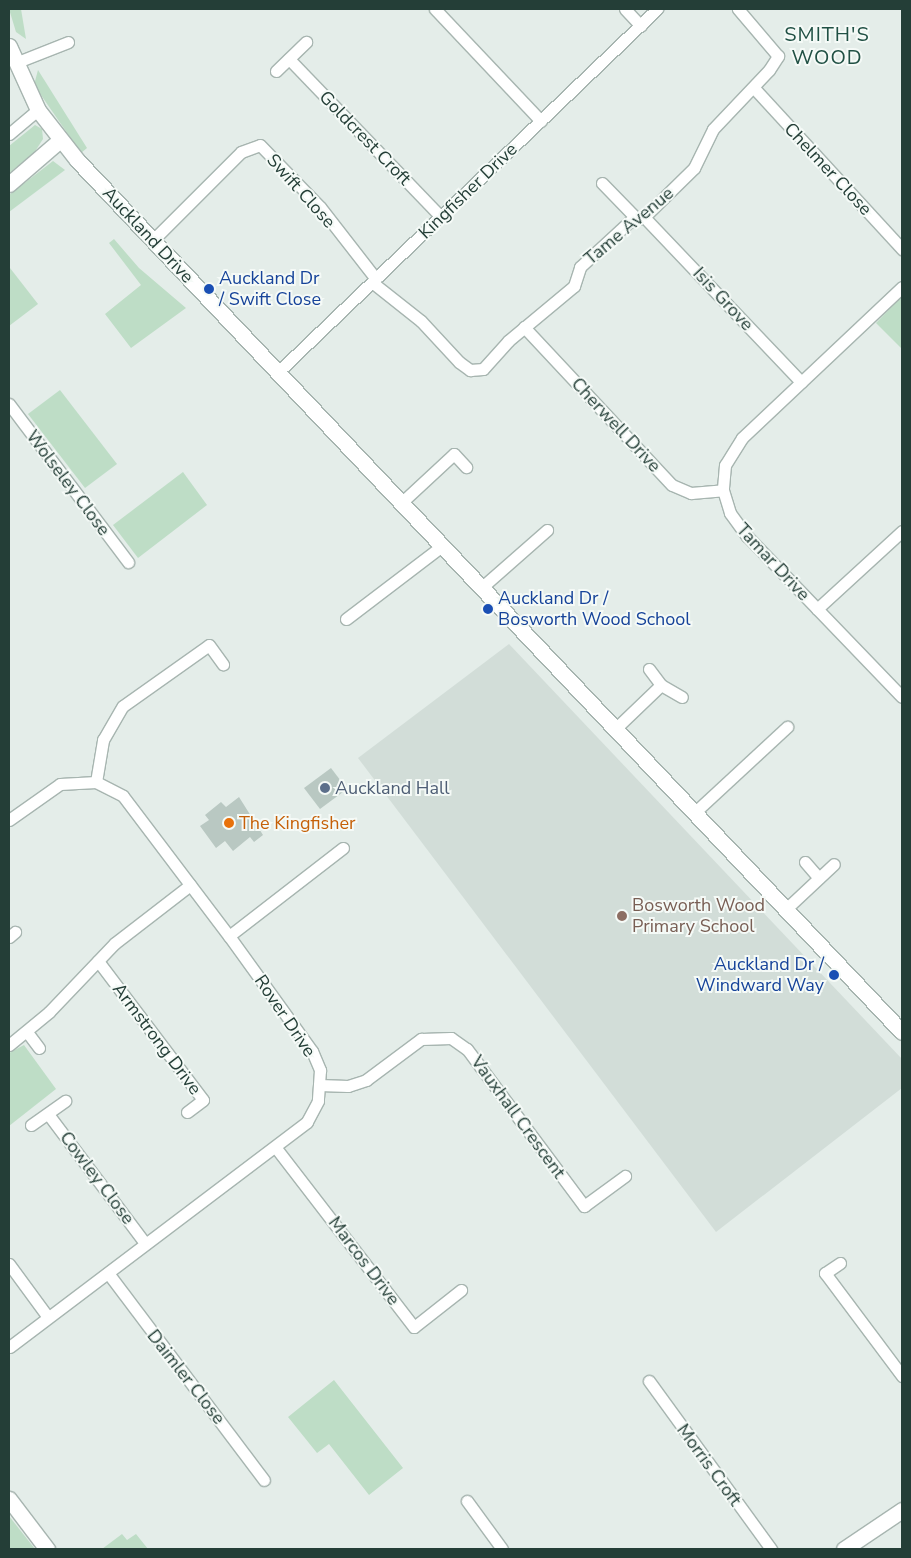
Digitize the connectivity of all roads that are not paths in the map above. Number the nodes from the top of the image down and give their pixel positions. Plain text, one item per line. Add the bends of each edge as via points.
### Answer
1 (435, 9) edge
2 (625, 9) edge
3 (658, 9) edge
4 (738, 9) edge
5 (641, 26) junction
6 (68, 42) dead end
7 (306, 42) dead end
8 (9, 46) edge
9 (289, 59) junction
10 (15, 63) junction
11 (276, 72) dead end
12 (754, 88) junction
13 (38, 110) junction
14 (541, 121) junction
15 (9, 134) edge
16 (60, 140) junction
17 (9, 184) edge
18 (602, 184) dead end
19 (441, 217) junction
20 (641, 218) junction
21 (153, 240) junction
22 (902, 249) edge
23 (374, 281) junction
24 (902, 287) edge
25 (524, 327) junction
26 (278, 372) junction
27 (801, 382) junction
28 (9, 404) edge
29 (466, 467) dead end
30 (723, 490) junction
31 (401, 503) junction
32 (547, 530) dead end
33 (902, 532) edge
34 (443, 545) junction
35 (128, 562) dead end
36 (481, 588) junction
37 (817, 609) junction
38 (346, 619) dead end
39 (223, 664) dead end
40 (649, 669) dead end
41 (661, 685) junction
42 (682, 697) dead end
43 (902, 697) edge
44 (787, 727) dead end
45 (614, 730) junction
46 (96, 782) junction
47 (694, 813) junction
48 (9, 820) edge
49 (343, 848) dead end
50 (805, 862) dead end
51 (834, 864) dead end
52 (819, 878) junction
53 (190, 886) junction
54 (786, 908) junction
55 (229, 936) junction
56 (98, 961) junction
57 (27, 1032) junction
58 (902, 1032) edge
59 (9, 1045) edge
60 (39, 1048) dead end
61 (319, 1085) junction
62 (65, 1101) dead end
63 (187, 1112) dead end
64 (48, 1114) junction
65 (31, 1125) dead end
66 (276, 1148) junction
67 (624, 1176) dead end
68 (145, 1243) junction
69 (840, 1263) dead end
70 (9, 1264) edge
71 (108, 1273) junction
72 (461, 1290) dead end
73 (48, 1317) junction
74 (9, 1347) edge
75 (902, 1376) edge
76 (649, 1381) dead end
77 (264, 1480) dead end
78 (9, 1499) edge
79 (467, 1501) dead end
80 (902, 1510) edge
81 (48, 1549) edge
82 (502, 1549) edge
83 (771, 1549) edge
84 (844, 1549) edge

1 - 14 street
2 - 5 street
3 - 5 street, Kingfisher Drive
4 - 12 street, Tame Avenue via 778,56
5 - 14 street, Kingfisher Drive
6 - 10 street
7 - 9 street
8 - 10 street, Auckland Drive
9 - 11 street
9 - 19 street, Goldcrest Croft
10 - 13 street, Auckland Drive
12 - 20 street, Tame Avenue via 714,129 694,168
12 - 22 street, Chelmer Close
13 - 15 street
13 - 16 street, Auckland Drive
14 - 19 street, Kingfisher Drive
16 - 17 street
16 - 21 street, Auckland Drive
18 - 20 street, Isis Grove
19 - 23 street, Kingfisher Drive
20 - 25 street, Tame Avenue via 580,267 574,286
20 - 27 street, Isis Grove
21 - 23 street, Swift Close via 241,152 260,145 320,207
21 - 26 street, Auckland Drive
23 - 25 street, Tame Avenue via 421,321 470,370 483,369
23 - 26 street, Kingfisher Drive
24 - 27 street, Tamar Drive
25 - 30 street, Cherwell Drive via 672,485 691,493
26 - 31 street, Auckland Drive
27 - 30 street, Tamar Drive via 730,454
28 - 35 street, Wolseley Close
29 - 31 street via 454,454
30 - 37 street, Tamar Drive via 730,513 747,536
31 - 34 street, Auckland Drive
32 - 36 street
33 - 37 street
34 - 36 street, Auckland Drive
34 - 38 street
36 - 45 street, Auckland Drive
37 - 43 street, Tamar Drive
39 - 46 street via 209,645 123,706 103,740
40 - 41 street
41 - 42 street
41 - 45 street
44 - 47 street
45 - 47 street, Auckland Drive
46 - 48 street via 48,789
46 - 53 street, Rover Drive via 122,796
47 - 54 street, Auckland Drive
49 - 55 street
50 - 52 street
51 - 52 street
52 - 54 street
53 - 55 street, Rover Drive
53 - 56 street
54 - 58 street, Auckland Drive
55 - 61 street, Rover Drive via 312,1051 320,1070
56 - 57 street
56 - 63 street, Armstrong Drive via 203,1100
57 - 59 street
57 - 60 street
61 - 66 street, Rover Drive via 307,1122
61 - 67 street, Vauxhall Crescent via 348,1086 366,1080 421,1039 451,1038 467,1049 584,1206
62 - 64 street, Cowley Close
64 - 65 street, Cowley Close
64 - 68 street, Cowley Close
66 - 68 street, Rover Drive
66 - 72 street, Marcos Drive via 414,1327
68 - 71 street, Rover Drive
69 - 75 street via 825,1273
70 - 73 street
71 - 73 street, Rover Drive
71 - 77 street, Daimler Close
73 - 74 street, Rover Drive
76 - 83 street, Morris Croft
78 - 81 street
79 - 82 street
80 - 84 street

